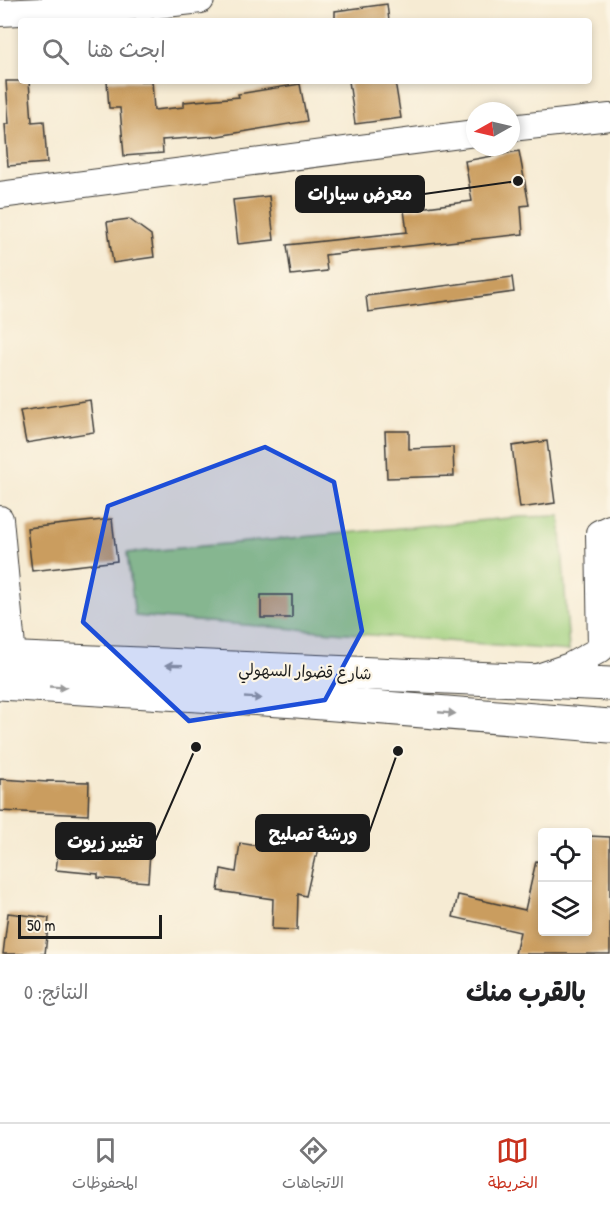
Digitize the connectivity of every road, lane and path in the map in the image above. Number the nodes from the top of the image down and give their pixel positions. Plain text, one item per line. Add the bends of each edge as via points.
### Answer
1 (201, 0) edge
2 (33, 5) edge
3 (0, 13) edge
4 (610, 117) edge
5 (520, 127) edge
6 (466, 134) edge
7 (0, 195) edge
8 (0, 519) edge
9 (610, 528) edge
10 (4, 666) edge
11 (530, 680) junction
12 (610, 684) edge
13 (610, 726) edge

1 - 2 street via 148,6
2 - 3 street
4 - 5 street
6 - 7 street
8 - 10 street
9 - 11 street via 598,533 601,650
11 -> 10 highway, شارع قضوار السهولي
10 -> 13 highway via 297,701
11 - 12 highway, شارع قضوار السهولي

